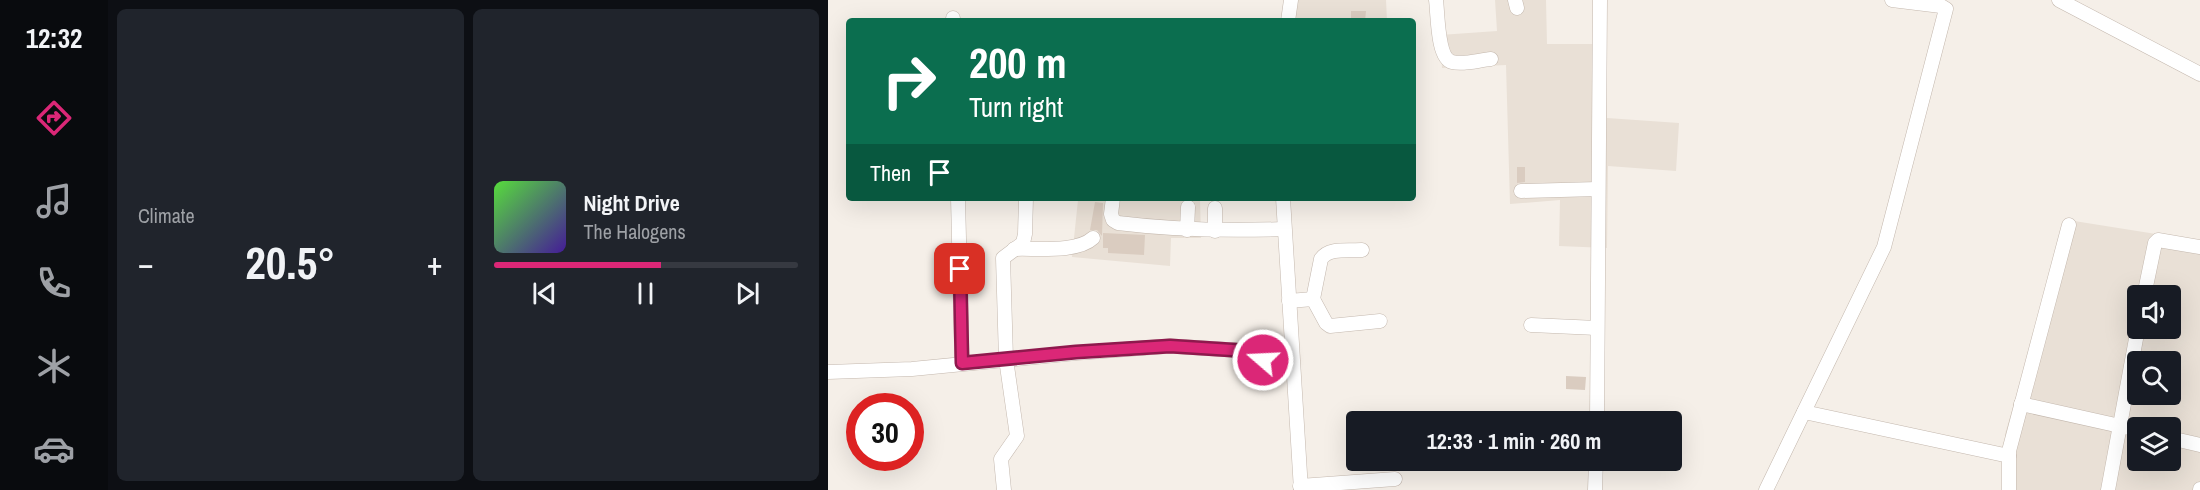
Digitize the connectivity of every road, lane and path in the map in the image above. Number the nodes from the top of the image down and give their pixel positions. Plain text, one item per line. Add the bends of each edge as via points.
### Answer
1 (1291, 0) edge
2 (1437, 0) edge
3 (1600, 0) edge
4 (1892, 0) edge
5 (2059, 0) edge
6 (1948, 5) edge
7 (1288, 18) edge
8 (1491, 59) dead end
9 (2200, 74) edge
10 (1598, 189) junction
11 (1521, 191) dead end
12 (958, 201) edge
13 (1026, 201) edge
14 (1113, 201) edge
15 (1283, 201) edge
16 (1188, 207) dead end
17 (1215, 208) dead end
18 (2069, 225) dead end
19 (1187, 230) junction
20 (1284, 230) junction
21 (1215, 231) junction
22 (1094, 238) dead end
23 (2200, 247) edge
24 (1014, 249) junction
25 (1362, 250) dead end
26 (2147, 285) edge
27 (1313, 299) junction
28 (1289, 301) junction
29 (1380, 321) dead end
30 (1531, 324) dead end
31 (1597, 328) junction
32 (2136, 339) edge
33 (1006, 359) junction
34 (962, 363) junction
35 (1293, 369) junction
36 (828, 372) edge
37 (2021, 405) junction
38 (1597, 411) edge
39 (1804, 412) junction
40 (2119, 425) junction
41 (2127, 427) edge
42 (2181, 441) edge
43 (2200, 445) edge
44 (2009, 456) junction
45 (1596, 471) edge
46 (1395, 479) dead end
47 (1301, 488) edge
48 (1004, 490) edge
49 (1595, 490) edge
50 (1766, 490) edge
51 (2009, 490) edge
52 (2108, 490) edge

1 - 7 street
2 - 8 street via 1445,57 1450,62
3 - 10 street
4 - 6 street
5 - 9 street
6 - 39 street via 1884,247
10 - 11 street
10 - 31 street
12 - 34 street
13 - 24 street via 1023,243
14 - 19 street via 1113,220 1118,223
15 - 20 street
16 - 19 street
17 - 21 street
18 - 37 street
19 - 21 street
20 - 21 street
20 - 28 street
22 - 24 street via 1075,247
23 - 26 street via 2158,240
24 - 33 street via 1003,258
25 - 27 street via 1324,254
27 - 28 street
27 - 29 street via 1330,326
28 - 35 street
30 - 31 street
31 - 38 street
32 - 40 street
33 - 34 street
33 - 35 street via 1170,346 1248,351 1278,369
33 - 48 street via 1017,436 1001,459
34 - 36 street
35 - 47 street
37 - 40 street
37 - 44 street
39 - 44 street
39 - 50 street
40 - 41 street
40 - 52 street
42 - 43 street
44 - 51 street
45 - 49 street
46 - 47 street

